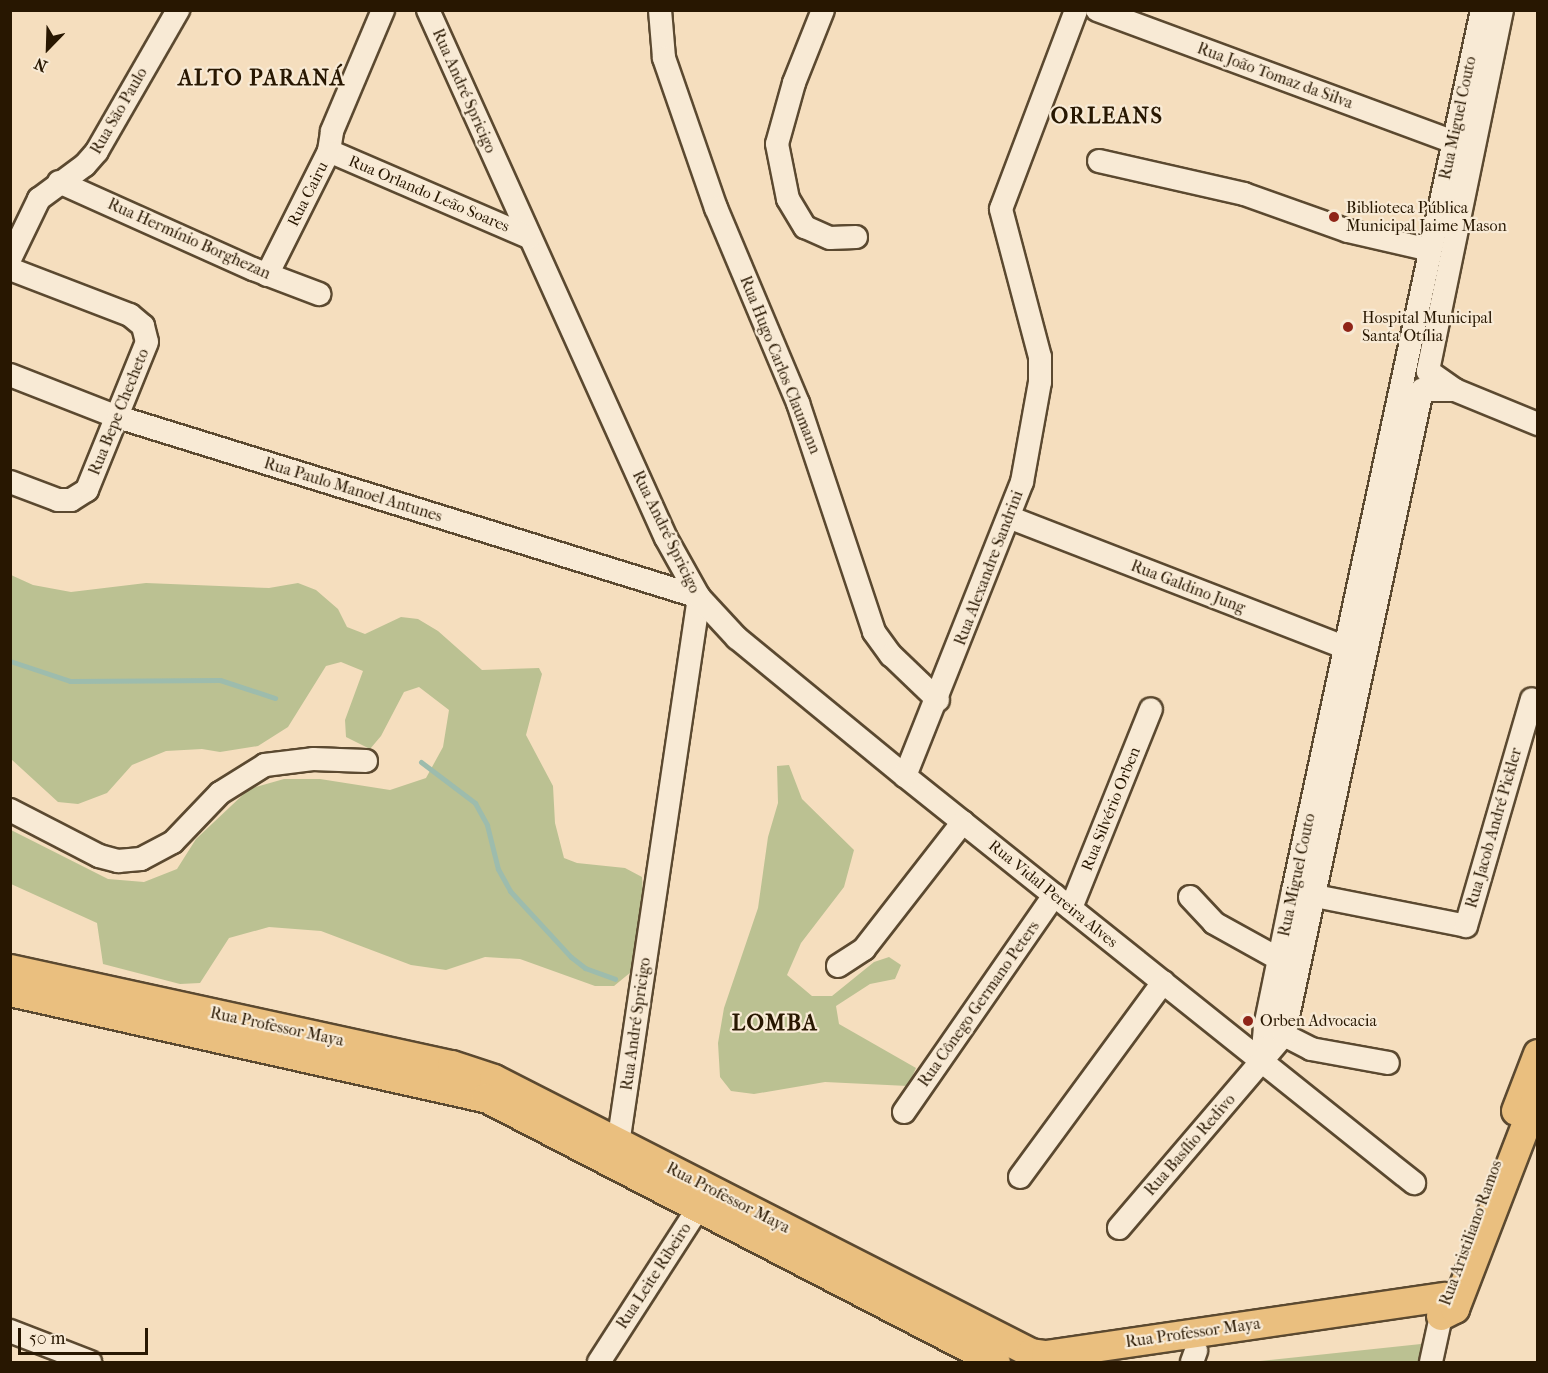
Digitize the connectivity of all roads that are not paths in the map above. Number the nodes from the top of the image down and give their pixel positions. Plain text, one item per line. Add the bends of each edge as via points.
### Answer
1 (178, 10) edge
2 (383, 10) edge
3 (428, 10) edge
4 (660, 10) edge
5 (823, 10) edge
6 (1076, 10) edge
7 (1097, 10) edge
8 (1482, 10) edge
9 (1502, 10) edge
10 (1453, 142) junction
11 (329, 151) junction
12 (1099, 161) dead end
13 (59, 182) junction
14 (529, 237) junction
15 (856, 237) dead end
16 (1430, 250) junction
17 (10, 259) edge
18 (10, 269) edge
19 (267, 275) junction
20 (319, 294) dead end
21 (10, 375) edge
22 (1403, 375) junction
23 (1425, 380) junction
24 (118, 417) junction
25 (1538, 424) edge
26 (10, 482) edge
27 (1387, 501) junction
28 (1011, 518) junction
29 (699, 597) junction
30 (1355, 651) junction
31 (1532, 699) dead end
32 (938, 700) junction
33 (1151, 709) dead end
34 (366, 761) dead end
35 (905, 776) junction
36 (10, 810) edge
37 (963, 822) junction
38 (1303, 894) junction
39 (1190, 897) dead end
40 (1063, 902) junction
41 (1279, 959) junction
42 (838, 966) dead end
43 (10, 969) edge
44 (1163, 982) junction
45 (10, 992) edge
46 (84, 996) junction
47 (1284, 1035) junction
48 (1538, 1054) edge
49 (1262, 1061) junction
50 (1388, 1063) dead end
51 (1534, 1094) edge
52 (904, 1112) dead end
53 (617, 1153) junction
54 (1020, 1177) dead end
55 (1414, 1183) dead end
56 (704, 1198) junction
57 (1119, 1228) dead end
58 (1443, 1307) junction
59 (10, 1331) edge
60 (1195, 1349) edge
61 (1006, 1357) edge
62 (90, 1362) edge
63 (599, 1362) edge
64 (1118, 1362) edge
65 (1431, 1362) edge

1 - 13 street, Rua São Paulo via 92,159
2 - 11 street, Rua Cairu via 332,130
3 - 14 street, Rua André Spricigo
4 - 32 street, Rua Hugo Carlos Claumann via 664,58 712,197 798,404 874,632 891,655
5 - 15 street via 794,83 777,144 788,199 805,227 830,238
6 - 28 street, Rua Alexandre Sandrini via 1001,209 1038,343 1041,370 1023,482
7 - 10 street, Rua João Tomaz da Silva
8 - 10 street, Rua Miguel Couto
9 - 23 street, Rua Miguel Couto
10 - 16 street, Rua Miguel Couto
11 - 14 street, Rua Orlando Leão Soares
11 - 19 street, Rua Cairu
12 - 16 street via 1244,194 1348,231
13 - 17 street, Rua São Paulo via 32,209
13 - 19 street, Rua Hermínio Borghezan
14 - 29 street, Rua André Spricigo via 666,538
16 - 22 street, Rua Miguel Couto
18 - 24 street, Rua Bepe Checheto via 129,315 143,326 145,352
19 - 20 street, Rua Hermínio Borghezan
21 - 24 street, Rua Paulo Manoel Antunes
22 - 23 street via 1411,365 1420,365
22 - 27 street, Rua Miguel Couto
23 - 25 street
23 - 27 street, Rua Miguel Couto
24 - 26 street, Rua Bepe Checheto via 93,479 80,496 58,500
24 - 29 street, Rua Paulo Manoel Antunes
27 - 30 street, Rua Miguel Couto
28 - 30 street, Rua Galdino Jung
28 - 32 street, Rua Alexandre Sandrini
29 - 35 street, Rua Vidal Pereira Alves via 737,638
29 - 53 street, Rua André Spricigo
30 - 38 street, Rua Miguel Couto
31 - 38 street, Rua Jacob André Pickler via 1466,926
32 - 35 street, Rua Alexandre Sandrini
33 - 40 street, Rua Silvério Orben
34 - 36 street via 313,759 265,765 220,793 158,854 141,859 118,861 99,856
35 - 37 street, Rua Vidal Pereira Alves
37 - 40 street, Rua Vidal Pereira Alves
37 - 42 street via 864,949
38 - 41 street, Rua Miguel Couto
38 - 47 street, Rua Miguel Couto
39 - 41 street via 1214,923
40 - 44 street, Rua Vidal Pereira Alves
40 - 52 street, Rua Cônego Germano Peters
41 - 49 street, Rua Miguel Couto
43 - 46 main road, Rua Professor Maya
44 - 49 street, Rua Vidal Pereira Alves
44 - 54 street
45 - 46 main road, Rua Professor Maya
46 - 53 main road, Rua Professor Maya via 449,1076 503,1105
47 - 49 street, Rua Miguel Couto
47 - 50 street via 1311,1048
48 - 51 main road, Rua Aristiliano Ramos
49 - 55 street, Rua Vidal Pereira Alves
49 - 57 street, Rua Basílio Redivo
51 - 58 main road, Rua Aristiliano Ramos
53 - 56 main road, Rua Professor Maya
56 - 61 main road, Rua Professor Maya
56 - 63 street, Rua Leite Ribeiro
58 - 60 main road, Rua Professor Maya
58 - 65 street
59 - 62 street
60 - 61 main road, Rua Professor Maya
60 - 64 main road, Rua Professor Maya

